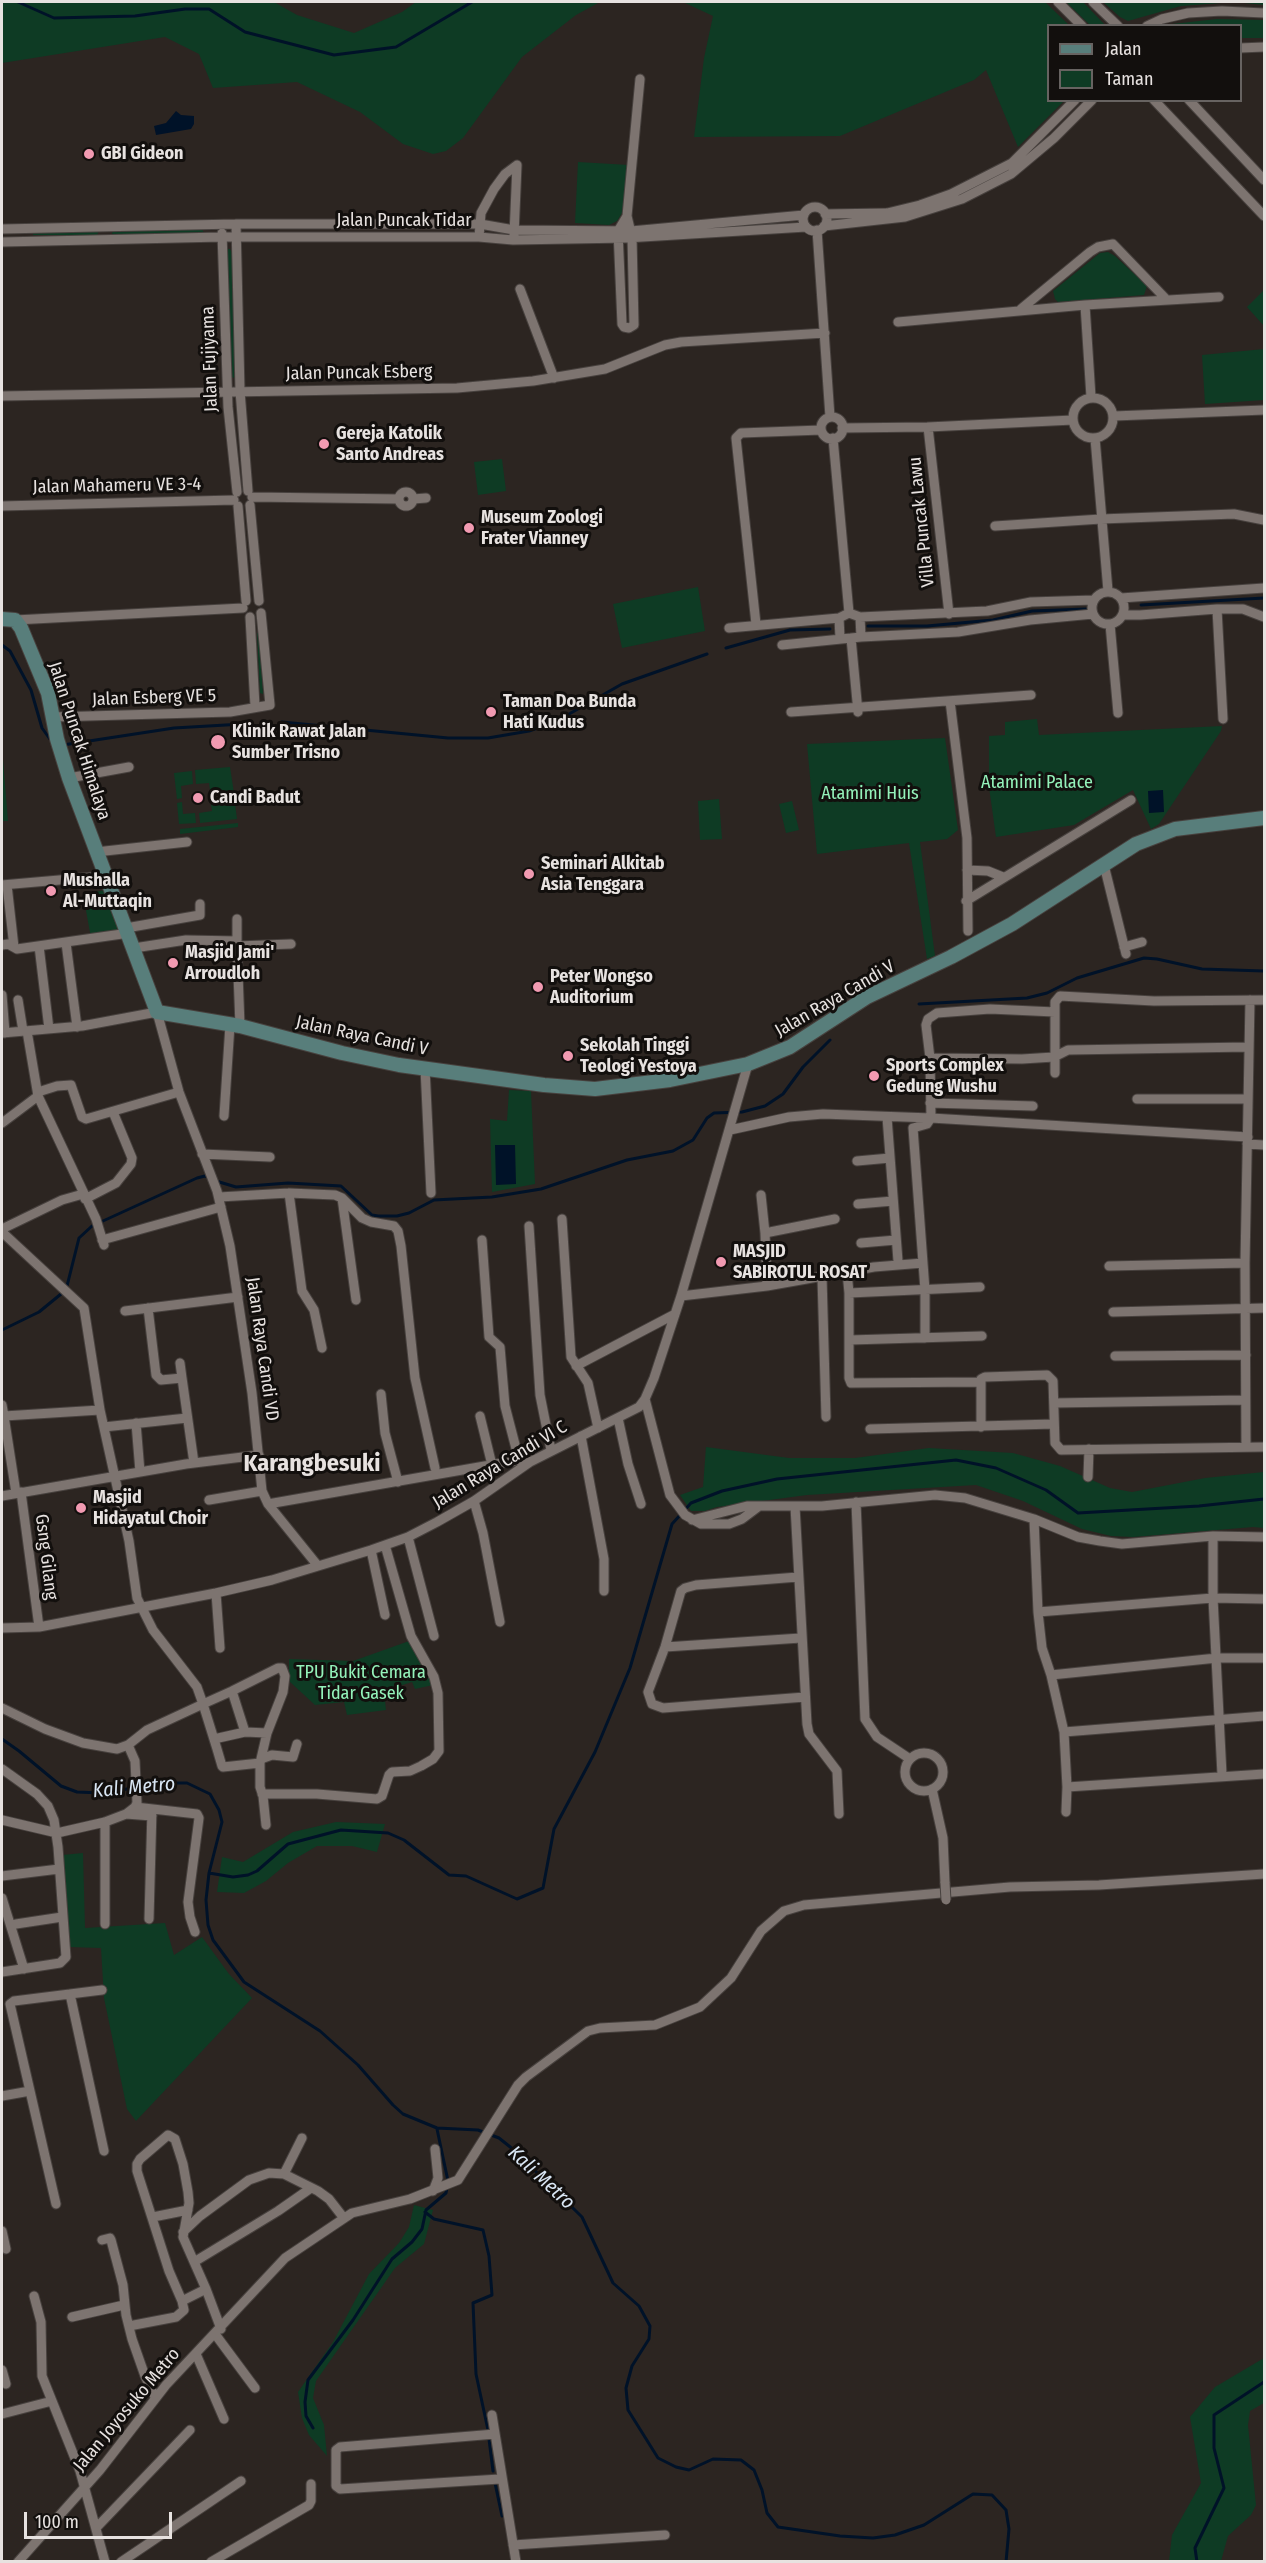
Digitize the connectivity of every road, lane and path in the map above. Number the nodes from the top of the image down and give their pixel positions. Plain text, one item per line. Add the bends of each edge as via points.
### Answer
1 (1058, 2) edge
2 (1093, 2) edge
3 (1264, 13) edge
4 (1080, 24) edge
5 (1116, 24) edge
6 (1152, 24) edge
7 (1264, 47) edge
8 (1242, 48) edge
9 (640, 78) dead end
10 (1073, 102) edge
11 (1090, 102) edge
12 (1157, 102) edge
13 (1192, 102) edge
14 (1264, 180) edge
15 (825, 214) junction
16 (804, 215) junction
17 (627, 216) junction
18 (1264, 216) edge
19 (221, 224) junction
20 (236, 224) junction
21 (480, 224) junction
22 (105, 226) junction
23 (806, 227) junction
24 (28, 228) junction
25 (820, 228) junction
26 (2, 229) edge
27 (618, 234) junction
28 (631, 234) junction
29 (514, 235) junction
30 (222, 237) junction
31 (237, 237) junction
32 (479, 237) junction
33 (105, 240) junction
34 (28, 241) junction
35 (2, 242) edge
36 (520, 289) dead end
37 (1219, 297) dead end
38 (1165, 298) junction
39 (1084, 305) junction
40 (1021, 309) junction
41 (898, 322) dead end
42 (825, 333) junction
43 (554, 378) junction
44 (227, 391) junction
45 (240, 391) junction
46 (2, 396) edge
47 (1091, 397) junction
48 (1264, 410) edge
49 (1114, 416) junction
50 (830, 417) junction
51 (1073, 420) junction
52 (928, 427) junction
53 (842, 428) junction
54 (821, 430) junction
55 (833, 438) junction
56 (1095, 438) junction
57 (250, 498) junction
58 (426, 498) dead end
59 (236, 499) junction
60 (2, 506) edge
61 (1101, 519) junction
62 (1264, 520) edge
63 (995, 526) dead end
64 (1264, 588) edge
65 (1108, 591) junction
66 (1121, 598) junction
67 (1094, 600) junction
68 (259, 601) junction
69 (244, 605) junction
70 (1217, 609) junction
71 (261, 613) junction
72 (849, 613) junction
73 (949, 614) junction
74 (1093, 614) junction
75 (1123, 615) junction
76 (250, 617) junction
77 (860, 617) junction
78 (1264, 617) edge
79 (839, 618) junction
80 (8, 619) edge
81 (756, 624) junction
82 (1110, 624) junction
83 (729, 628) dead end
84 (856, 637) junction
85 (840, 638) junction
86 (782, 645) dead end
87 (1031, 696) dead end
88 (950, 701) junction
89 (255, 706) junction
90 (858, 710) junction
91 (791, 712) dead end
92 (1118, 713) dead end
93 (53, 717) junction
94 (1223, 719) dead end
95 (129, 767) dead end
96 (69, 777) junction
97 (1131, 800) dead end
98 (1264, 818) edge
99 (187, 842) dead end
100 (96, 852) junction
101 (1104, 865) junction
102 (966, 870) junction
103 (105, 876) junction
104 (1003, 878) junction
105 (4, 885) edge
106 (966, 901) junction
107 (200, 904) dead end
108 (237, 919) dead end
109 (128, 931) junction
110 (968, 931) dead end
111 (1142, 942) dead end
112 (66, 943) junction
113 (237, 943) junction
114 (291, 944) dead end
115 (2, 945) edge
116 (39, 946) junction
117 (14, 947) junction
118 (134, 948) junction
119 (2, 995) edge
120 (18, 1000) dead end
121 (1250, 1000) junction
122 (1264, 1000) edge
123 (157, 1012) junction
124 (1055, 1012) junction
125 (235, 1026) junction
126 (77, 1027) junction
127 (49, 1029) junction
128 (25, 1031) junction
129 (3, 1033) edge
130 (1248, 1047) junction
131 (1054, 1057) junction
132 (930, 1058) junction
133 (748, 1064) junction
134 (425, 1068) junction
135 (1055, 1073) dead end
136 (179, 1092) junction
137 (38, 1094) junction
138 (1137, 1099) dead end
139 (1247, 1099) junction
140 (930, 1103) junction
141 (1033, 1106) dead end
142 (113, 1112) junction
143 (224, 1116) dead end
144 (887, 1117) junction
145 (932, 1118) junction
146 (2, 1123) edge
147 (730, 1130) junction
148 (1248, 1141) junction
149 (1264, 1145) edge
150 (202, 1154) junction
151 (270, 1157) dead end
152 (890, 1158) junction
153 (857, 1161) dead end
154 (289, 1193) junction
155 (431, 1193) dead end
156 (760, 1195) dead end
157 (84, 1196) junction
158 (342, 1198) junction
159 (219, 1199) junction
160 (893, 1201) junction
161 (858, 1204) dead end
162 (562, 1219) dead end
163 (835, 1219) dead end
164 (529, 1226) dead end
165 (2, 1230) edge
166 (765, 1233) junction
167 (482, 1240) dead end
168 (896, 1240) junction
169 (861, 1243) dead end
170 (898, 1261) dead end
171 (923, 1263) junction
172 (1245, 1263) junction
173 (1109, 1266) dead end
174 (847, 1272) junction
175 (822, 1277) junction
176 (767, 1286) junction
177 (980, 1287) dead end
178 (925, 1290) junction
179 (849, 1293) junction
180 (681, 1296) junction
181 (238, 1297) junction
182 (356, 1300) dead end
183 (148, 1308) junction
184 (1245, 1308) junction
185 (1264, 1308) edge
186 (125, 1311) dead end
187 (1113, 1312) dead end
188 (675, 1314) junction
189 (982, 1336) dead end
190 (925, 1338) junction
191 (850, 1340) junction
192 (322, 1348) dead end
193 (1246, 1354) junction
194 (1115, 1356) dead end
195 (180, 1363) dead end
196 (576, 1366) junction
197 (182, 1378) junction
198 (981, 1382) junction
199 (381, 1394) dead end
200 (645, 1399) junction
201 (1245, 1400) junction
202 (1054, 1403) junction
203 (2, 1405) edge
204 (100, 1410) junction
205 (4, 1416) junction
206 (480, 1416) dead end
207 (826, 1417) dead end
208 (187, 1418) junction
209 (618, 1418) junction
210 (136, 1424) junction
211 (1054, 1424) junction
212 (104, 1426) junction
213 (981, 1427) junction
214 (598, 1428) junction
215 (870, 1429) dead end
216 (581, 1436) junction
217 (1246, 1447) junction
218 (1264, 1447) edge
219 (1089, 1449) junction
220 (551, 1450) junction
221 (259, 1455) junction
222 (519, 1460) junction
223 (530, 1462) junction
224 (194, 1463) junction
225 (492, 1465) junction
226 (435, 1468) dead end
227 (140, 1472) junction
228 (114, 1476) junction
229 (1088, 1477) dead end
230 (398, 1482) junction
231 (262, 1491) junction
232 (19, 1493) junction
233 (2, 1496) edge
234 (209, 1500) dead end
235 (474, 1501) junction
236 (856, 1502) junction
237 (268, 1504) junction
238 (641, 1504) dead end
239 (795, 1506) junction
240 (1034, 1519) junction
241 (1213, 1536) junction
242 (408, 1537) junction
243 (1264, 1537) edge
244 (385, 1545) junction
245 (371, 1550) junction
246 (318, 1566) junction
247 (798, 1577) junction
248 (604, 1591) dead end
249 (216, 1593) junction
250 (1214, 1598) junction
251 (1264, 1599) edge
252 (140, 1606) junction
253 (1038, 1612) junction
254 (385, 1615) dead end
255 (500, 1623) dead end
256 (39, 1627) junction
257 (2, 1628) edge
258 (434, 1636) dead end
259 (801, 1638) junction
260 (665, 1647) junction
261 (220, 1648) dead end
262 (1217, 1658) junction
263 (1264, 1658) edge
264 (1051, 1675) junction
265 (232, 1691) junction
266 (805, 1697) junction
267 (203, 1704) junction
268 (2, 1708) edge
269 (1264, 1716) edge
270 (1220, 1719) junction
271 (245, 1732) junction
272 (1064, 1732) junction
273 (267, 1733) junction
274 (214, 1739) junction
275 (297, 1744) dead end
276 (128, 1745) junction
277 (910, 1759) junction
278 (261, 1761) junction
279 (2, 1769) edge
280 (1264, 1774) edge
281 (1222, 1775) junction
282 (1067, 1787) junction
283 (932, 1789) junction
284 (262, 1794) junction
285 (136, 1805) junction
286 (152, 1812) junction
287 (1066, 1812) dead end
288 (126, 1814) junction
289 (839, 1814) dead end
290 (2, 1820) edge
291 (105, 1822) junction
292 (266, 1825) dead end
293 (57, 1833) junction
294 (59, 1869) junction
295 (1264, 1874) edge
296 (2, 1876) edge
297 (2, 1898) edge
298 (946, 1900) dead end
299 (62, 1917) junction
300 (149, 1919) dead end
301 (16, 1924) dead end
302 (105, 1924) dead end
303 (195, 1932) dead end
304 (24, 1969) junction
305 (2, 1972) edge
306 (102, 1989) dead end
307 (70, 1994) junction
308 (30, 2091) junction
309 (2, 2096) edge
310 (302, 2138) dead end
311 (435, 2149) dead end
312 (104, 2151) dead end
313 (284, 2174) junction
314 (311, 2188) junction
315 (436, 2190) junction
316 (56, 2204) dead end
317 (188, 2210) junction
318 (153, 2217) junction
319 (343, 2217) junction
320 (2, 2231) edge
321 (183, 2232) junction
322 (102, 2240) dead end
323 (6, 2249) dead end
324 (194, 2262) junction
325 (206, 2289) junction
326 (34, 2295) dead end
327 (182, 2301) junction
328 (124, 2305) junction
329 (72, 2317) dead end
330 (129, 2326) junction
331 (218, 2331) junction
332 (196, 2354) junction
333 (2, 2370) edge
334 (6, 2384) dead end
335 (255, 2388) dead end
336 (155, 2397) junction
337 (52, 2401) junction
338 (2, 2414) edge
339 (492, 2415) dead end
340 (224, 2419) dead end
341 (190, 2430) dead end
342 (495, 2434) junction
343 (501, 2479) junction
344 (241, 2481) dead end
345 (311, 2484) dead end
346 (85, 2487) junction
347 (97, 2527) junction
348 (665, 2535) dead end
349 (513, 2545) junction
350 (18, 2562) edge
351 (105, 2562) edge
352 (121, 2562) edge
353 (211, 2562) edge
354 (516, 2562) edge

1 - 4 street
2 - 5 street
3 - 6 street via 1188,13
7 - 8 street
9 - 17 street
10 - 15 street, Jalan Puncak Tidar via 1012,163 951,194 887,213
11 - 25 street, Jalan Puncak Tidar via 1011,174 962,199 905,217
12 - 18 street
13 - 14 street
15 - 16 street, Jalan Puncak Tidar via 814,207
15 - 25 street
16 - 23 street
16 - 28 street, Jalan Puncak Tidar
17 - 27 street
17 - 28 street
19 - 20 street, Jalan Puncak Tidar
19 - 22 street, Jalan Puncak Tidar
19 - 30 street, Jalan Fujiyama
20 - 21 street, Jalan Puncak Tidar
20 - 31 street, Jalan Fujiyama
21 - 29 street, Jalan Puncak Tidar
21 - 29 street via 481,213 494,189 517,165
21 - 32 street
22 - 24 street, Jalan Puncak Tidar
22 - 33 street
23 - 25 street, Jalan Puncak Tidar
23 - 28 street, Jalan Puncak Tidar
24 - 26 street, Jalan Puncak Tidar
24 - 34 street
25 - 42 street
27 - 28 street, Jalan Puncak Tidar
27 - 28 street via 622,324 629,328 634,325
27 - 29 street, Jalan Puncak Tidar
29 - 32 street, Jalan Puncak Tidar
30 - 31 street, Jalan Puncak Tidar
30 - 33 street, Jalan Puncak Tidar
30 - 44 street, Jalan Fujiyama
31 - 32 street, Jalan Puncak Tidar
31 - 45 street, Jalan Fujiyama
33 - 34 street, Jalan Puncak Tidar
34 - 35 street, Jalan Puncak Tidar
36 - 43 street
37 - 38 street
38 - 39 street
38 - 40 street via 1113,244 1090,252
39 - 40 street
39 - 47 street
40 - 41 street
42 - 43 street, Jalan Puncak Esberg via 665,345 605,369
42 - 50 street
43 - 45 street, Jalan Puncak Esberg via 457,388
44 - 45 street, Jalan Puncak Esberg
44 - 46 street, Jalan Puncak Esberg
44 - 59 street, Jalan Fujiyama
45 - 57 street, Jalan Fujiyama
47 - 49 street via 1109,404
47 - 51 street via 1079,402
48 - 49 street
49 - 56 street via 1111,428
50 - 53 street via 839,420
50 - 54 street
51 - 52 street
51 - 56 street via 1078,432
52 - 53 street
52 - 73 street, Villa Puncak Lawu
53 - 55 street
54 - 55 street via 826,437
54 - 81 street via 741,433 736,438
55 - 72 street
56 - 61 street
57 - 58 street via 399,499 409,505 413,499
57 - 59 street via 242,490
57 - 59 street via 246,508
57 - 68 street, Jalan Fujiyama
59 - 60 street, Jalan Mahameru VE 3-4
59 - 69 street, Jalan Fujiyama
61 - 62 street via 1234,514
61 - 63 street
61 - 65 street
64 - 66 street
65 - 66 street
65 - 67 street
66 - 75 street
67 - 73 street via 1031,602
67 - 74 street
68 - 69 street via 254,598
68 - 71 street
69 - 76 street via 245,614
69 - 80 street
70 - 75 street
70 - 78 street via 1243,609
70 - 94 street
71 - 76 street
71 - 89 street, Jalan Esberg VE 5 via 270,705
72 - 77 street
72 - 79 street
73 - 77 street
74 - 82 street via 1102,623
74 - 84 street via 958,632
75 - 82 street
76 - 89 street
77 - 84 street
79 - 81 street
79 - 85 street
80 - 93 street, Jalan Puncak Himalaya via 26,639 48,693
81 - 83 street
82 - 92 street
84 - 85 street
84 - 90 street
85 - 86 street
87 - 88 street
88 - 90 street
88 - 102 street via 967,837
89 - 93 street, Jalan Esberg VE 5 via 230,712
90 - 91 street
93 - 96 street, Jalan Puncak Himalaya
95 - 96 street
96 - 100 street, Jalan Puncak Himalaya
97 - 104 street
98 - 101 street, Jalan Raya Candi V via 1175,829 1136,844
99 - 100 street
100 - 103 street, Jalan Puncak Himalaya
101 - 111 street via 1125,950
101 - 133 street, Jalan Raya Candi V via 1012,924 867,997 790,1047
102 - 104 street via 988,871
102 - 106 street
103 - 105 street
103 - 109 street, Jalan Puncak Himalaya
104 - 106 street
105 - 117 street
106 - 110 street
107 - 109 street via 200,915
108 - 113 street
109 - 112 street
109 - 118 street, Jalan Puncak Himalaya
112 - 116 street
112 - 126 street
113 - 114 street
113 - 118 street via 186,940
113 - 125 street
115 - 117 street
116 - 117 street
116 - 127 street
118 - 123 street, Jalan Puncak Himalaya
119 - 129 street
120 - 128 street
121 - 122 street
121 - 124 street via 1060,996
121 - 130 street
123 - 125 street, Jalan Raya Candi V
123 - 126 street, Jalan Raya Candi V
123 - 136 street, Jalan Raya Candi VD
124 - 131 street
124 - 132 street via 990,1009 931,1015 926,1025
125 - 134 street, Jalan Raya Candi V via 363,1058
125 - 143 street
126 - 127 street, Jalan Raya Candi V
127 - 128 street, Jalan Raya Candi V
128 - 129 street, Jalan Raya Candi V
128 - 137 street
130 - 131 street via 1068,1050
130 - 139 street
131 - 132 street
131 - 135 street
132 - 140 street
133 - 134 street, Jalan Raya Candi V via 670,1080 595,1089
133 - 147 street
134 - 155 street
136 - 142 street
136 - 150 street, Jalan Raya Candi VD
137 - 142 street via 69,1085 83,1119
137 - 146 street
137 - 157 street
138 - 139 street
139 - 148 street
140 - 141 street
140 - 145 street
142 - 157 street via 132,1164 116,1184
144 - 145 street
144 - 147 street via 802,1115
144 - 152 street
145 - 148 street
145 - 171 street via 927,1124 913,1127
147 - 180 street
148 - 149 street
148 - 172 street
150 - 151 street
150 - 159 street, Jalan Raya Candi VD
152 - 153 street
152 - 160 street
154 - 158 street
154 - 159 street
154 - 192 street via 302,1291 314,1310
156 - 166 street
157 - 159 street via 103,1242
157 - 165 street via 62,1200
158 - 182 street
158 - 226 street via 362,1218 394,1226 399,1231 414,1378
159 - 181 street, Jalan Raya Candi VD
160 - 161 street
160 - 168 street
162 - 196 street via 571,1357
163 - 166 street
164 - 220 street via 540,1395
165 - 204 street via 84,1308
166 - 176 street
167 - 222 street via 489,1336 500,1347 505,1406
168 - 169 street
168 - 170 street
171 - 174 street
171 - 178 street
172 - 173 street
172 - 184 street
174 - 175 street
174 - 179 street
175 - 176 street
175 - 207 street
176 - 180 street
177 - 178 street
178 - 179 street
178 - 190 street
179 - 191 street
180 - 188 street
181 - 183 street
181 - 221 street, Jalan Raya Candi VD
183 - 186 street
183 - 197 street via 156,1375 161,1380
184 - 185 street
184 - 187 street
184 - 193 street
188 - 196 street
188 - 200 street
189 - 190 street
190 - 191 street
191 - 198 street via 851,1383
193 - 194 street
193 - 201 street
195 - 197 street
196 - 214 street via 588,1383
197 - 208 street
198 - 202 street via 985,1377 1047,1375 1053,1381
198 - 213 street
199 - 230 street via 385,1433
200 - 209 street, Jalan Raya Candi VI C via 639,1407
200 - 239 street via 672,1499 689,1518 710,1526 729,1524 758,1507
201 - 202 street
201 - 217 street
202 - 211 street
203 - 205 street, Gsng Gilang
204 - 205 street
204 - 212 street
205 - 232 street, Gsng Gilang
206 - 225 street
208 - 210 street
208 - 224 street
209 - 214 street, Jalan Raya Candi VI C
209 - 238 street
210 - 212 street
210 - 227 street
211 - 213 street
211 - 219 street via 1055,1443 1060,1450
212 - 228 street
213 - 215 street
214 - 216 street, Jalan Raya Candi VI C
216 - 220 street, Jalan Raya Candi VI C
216 - 248 street via 604,1559
217 - 218 street
217 - 219 street
219 - 229 street
220 - 223 street, Jalan Raya Candi VI C
221 - 224 street
221 - 231 street, Jalan Raya Candi VD
222 - 223 street
222 - 225 street
223 - 235 street, Jalan Raya Candi VI C
224 - 227 street
225 - 230 street
227 - 228 street
228 - 232 street
228 - 252 street
230 - 237 street
231 - 234 street
231 - 237 street, Jalan Raya Candi VD
232 - 233 street
232 - 256 street, Gsng Gilang
235 - 242 street, Jalan Raya Candi VI C
235 - 255 street
236 - 239 street
236 - 240 street via 935,1495 965,1498
236 - 277 street via 865,1719 877,1737
237 - 246 street, Jalan Raya Candi VD
239 - 247 street
240 - 241 street via 1078,1537 1122,1544
240 - 253 street
241 - 243 street
241 - 250 street
242 - 244 street, Jalan Raya Candi VI C
242 - 258 street
244 - 245 street, Jalan Raya Candi VI C
244 - 284 street via 411,1636 434,1677 438,1693 438,1751 433,1759 410,1772 392,1772 377,1799
245 - 246 street, Jalan Raya Candi VI C
245 - 254 street
246 - 249 street, Jalan Raya Candi VI C
247 - 259 street
247 - 260 street via 689,1586 681,1591
249 - 252 street, Jalan Raya Candi VI C
249 - 261 street
250 - 251 street
250 - 253 street
250 - 262 street
252 - 256 street, Jalan Raya Candi VI C
252 - 267 street via 153,1630 194,1682
253 - 264 street via 1042,1648
256 - 257 street, Jalan Raya Candi VI C
259 - 260 street
259 - 266 street
260 - 266 street via 648,1692 656,1707
262 - 263 street
262 - 264 street
262 - 270 street
264 - 272 street
265 - 267 street
265 - 271 street
265 - 273 street via 282,1668 283,1692
266 - 289 street via 809,1734 837,1771
267 - 274 street
267 - 276 street via 147,1730
268 - 276 street via 83,1743 117,1749
269 - 270 street
270 - 272 street
270 - 281 street
271 - 273 street
271 - 274 street
272 - 282 street
273 - 278 street
274 - 278 street via 223,1767
275 - 278 street via 293,1757 272,1755
276 - 285 street via 135,1761
277 - 283 street via 905,1770 908,1783 919,1790
277 - 283 street via 922,1753 939,1761 943,1773
278 - 284 street
279 - 293 street via 48,1806
280 - 281 street
281 - 282 street
282 - 287 street
283 - 298 street, bridge via 943,1838
284 - 292 street
285 - 286 street
285 - 288 street
286 - 288 street
286 - 300 street
286 - 303 street via 194,1812 199,1818 188,1902
288 - 291 street
290 - 293 street
291 - 293 street
291 - 302 street
293 - 294 street
294 - 296 street
294 - 299 street
295 - 315 street, Jalan Joyosuko Metro via 1010,1887 804,1905 784,1911 761,1931 731,1978 699,2007 655,2025 600,2028 576,2038 518,2085 456,2181
297 - 304 street
299 - 301 street
299 - 304 street via 66,1957 63,1962
304 - 305 street
306 - 307 street
307 - 308 street via 10,2004
307 - 312 street
308 - 309 street
308 - 316 street
310 - 313 street
311 - 315 street
313 - 314 street
313 - 321 street via 260,2175 249,2180
314 - 319 street via 329,2199
314 - 324 street
315 - 319 street, Jalan Joyosuko Metro
317 - 318 street
317 - 318 street via 183,2164 175,2139 168,2135 137,2164
317 - 321 street
318 - 327 street via 168,2271
319 - 331 street, Jalan Joyosuko Metro via 285,2259
320 - 323 street
321 - 324 street
322 - 328 street via 111,2240
324 - 325 street
325 - 327 street
325 - 331 street
326 - 337 street via 41,2322 42,2376
327 - 330 street via 184,2310 176,2317
328 - 329 street
328 - 330 street
330 - 336 street
331 - 332 street, Jalan Joyosuko Metro
331 - 335 street
332 - 336 street, Jalan Joyosuko Metro
332 - 340 street
333 - 334 street
336 - 346 street, Jalan Joyosuko Metro
337 - 338 street
337 - 346 street
339 - 342 street
341 - 347 street
342 - 343 street
342 - 343 street via 340,2447 336,2450 336,2486 340,2489
343 - 349 street
344 - 352 street
345 - 353 street via 309,2505
346 - 347 street
346 - 350 street, Jalan Joyosuko Metro
347 - 351 street
348 - 349 street
349 - 354 street

